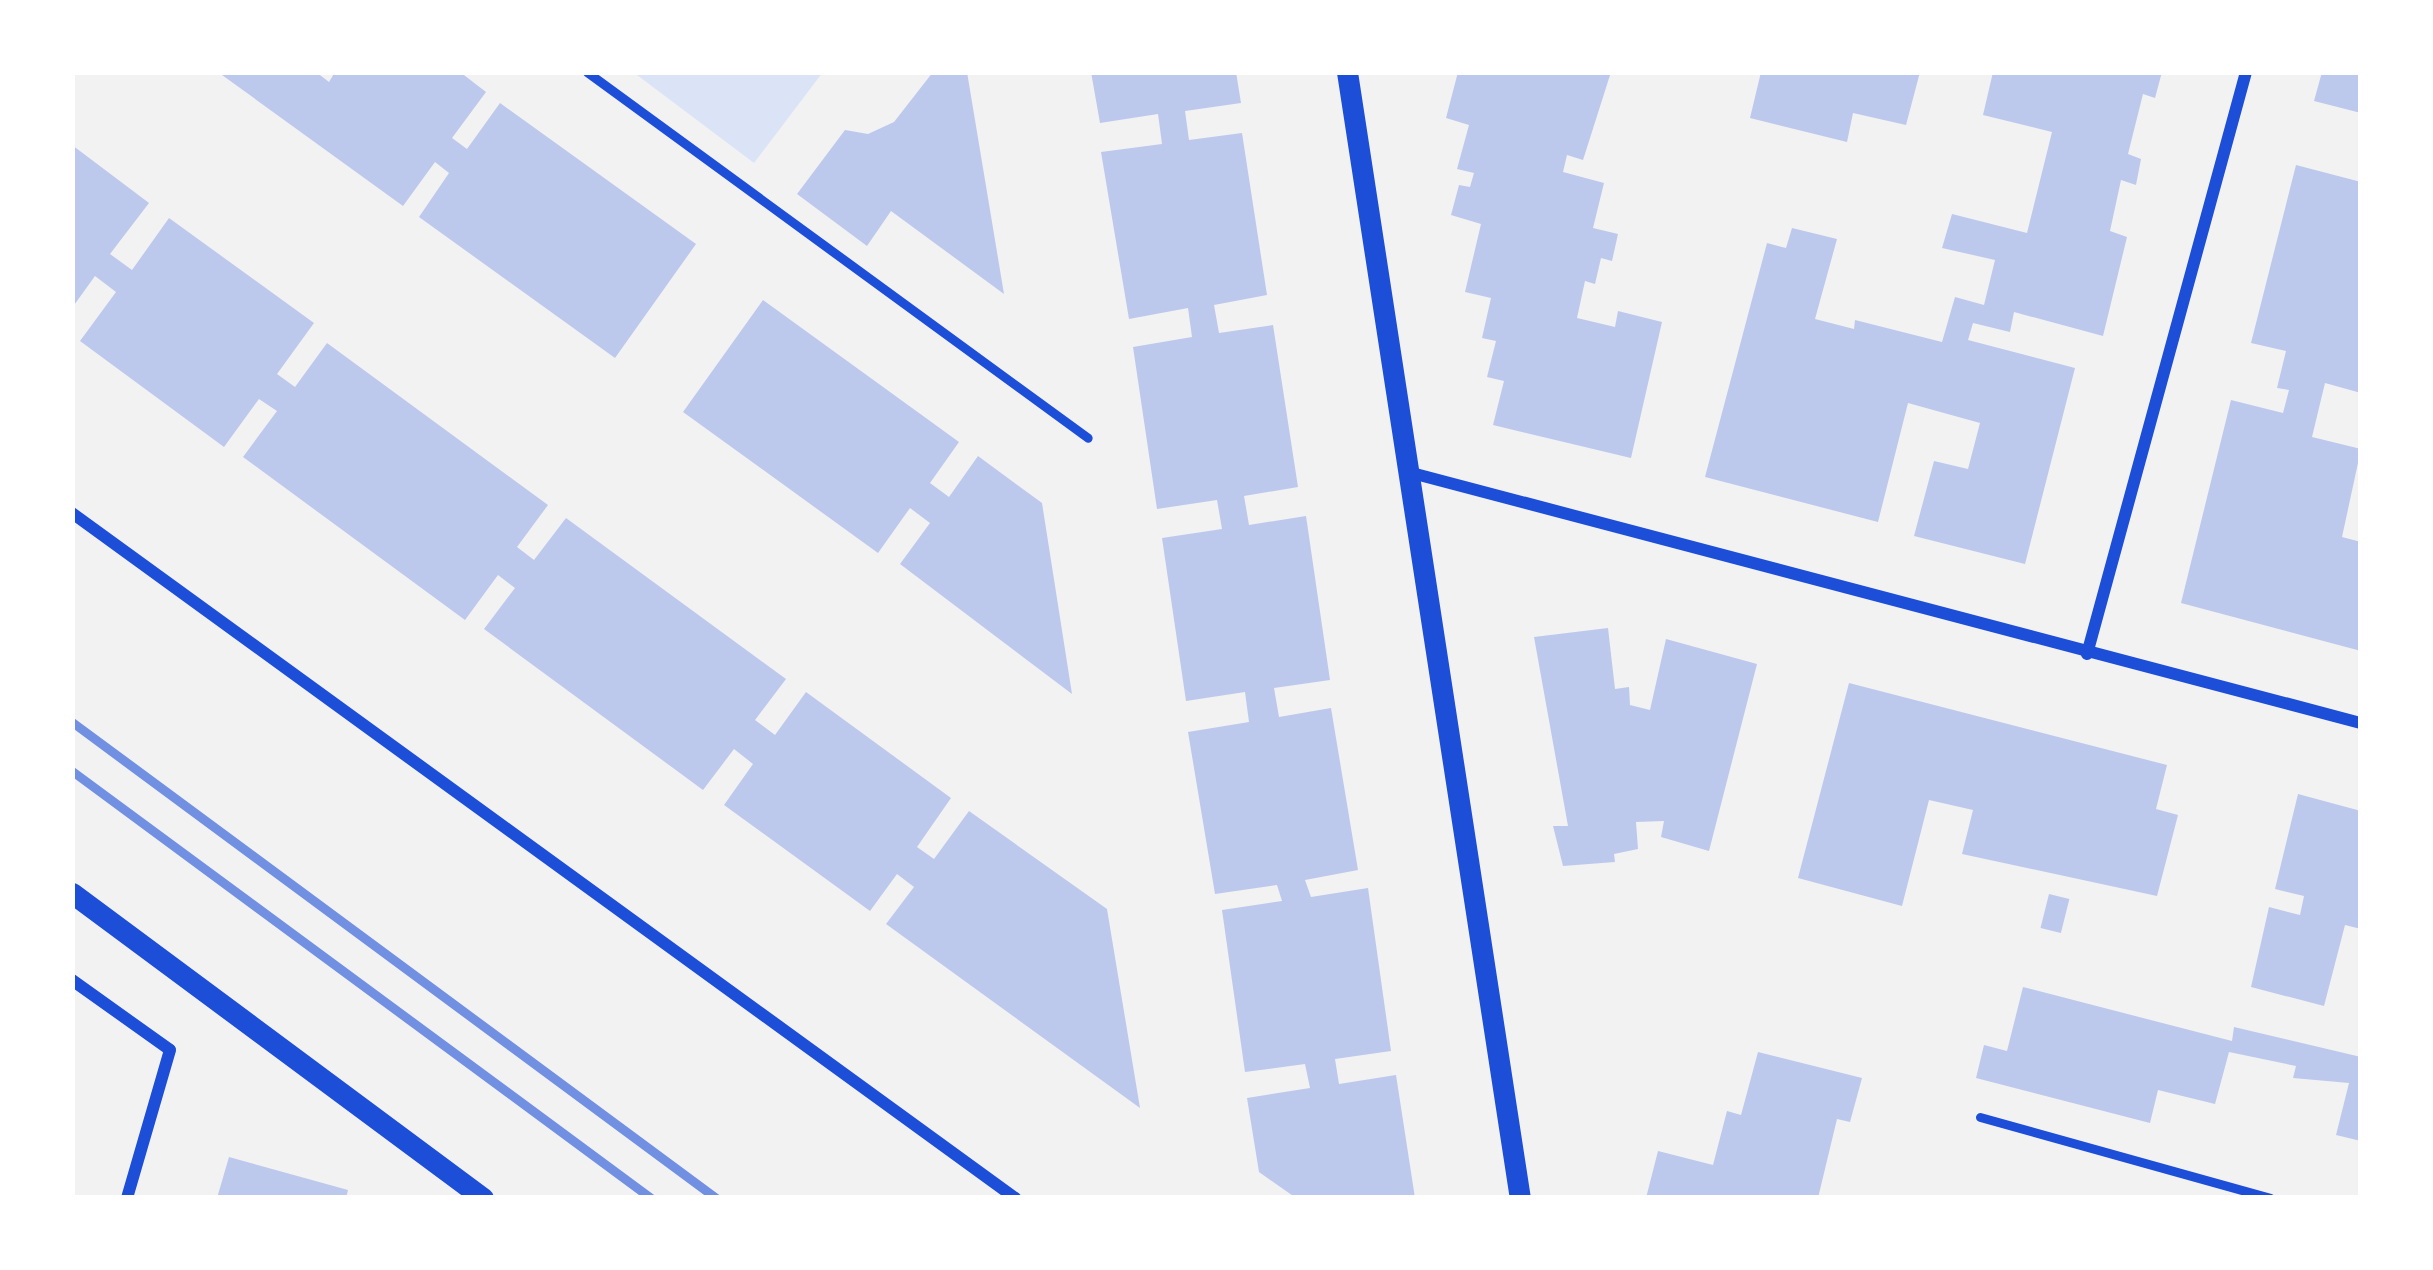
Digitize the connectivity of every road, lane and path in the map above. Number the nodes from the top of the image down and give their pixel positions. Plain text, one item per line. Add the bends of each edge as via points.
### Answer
1 (587, 72) edge
2 (1347, 72) edge
3 (2246, 72) edge
4 (1088, 437) dead end
5 (1408, 472) junction
6 (72, 513) edge
7 (2087, 654) junction
8 (2361, 723) edge
9 (72, 893) edge
10 (72, 980) edge
11 (1980, 1117) dead end
12 (127, 1198) edge
13 (483, 1198) edge
14 (1015, 1198) edge
15 (1520, 1198) edge
16 (2270, 1198) edge

1 - 4 lane
2 - 5 street
3 - 7 street
5 - 7 street
5 - 15 street
6 - 14 street
7 - 8 street
9 - 13 street
10 - 12 street via 170,1050
11 - 16 lane

